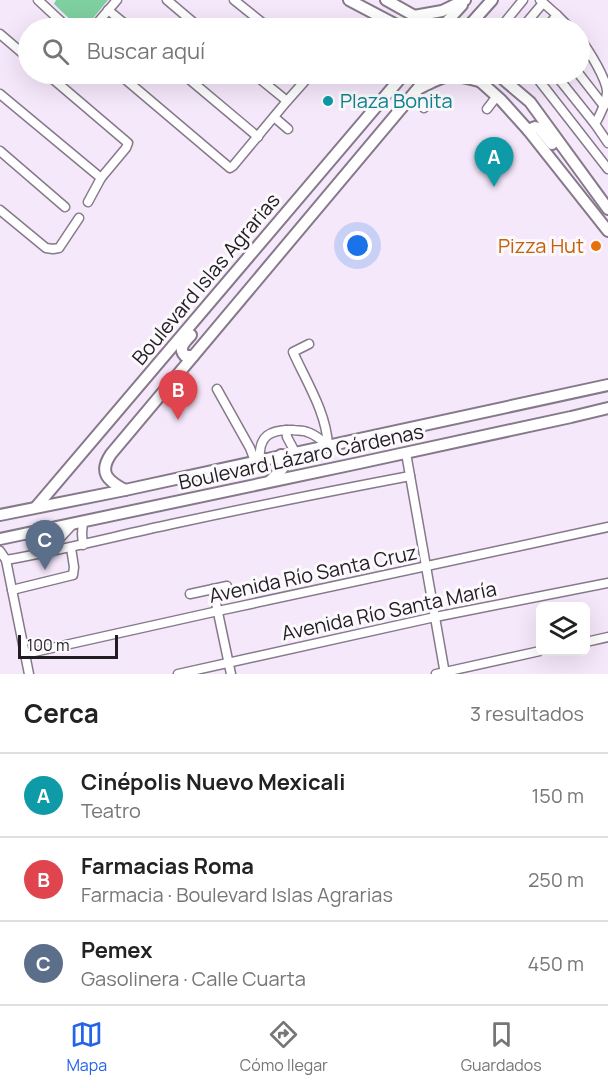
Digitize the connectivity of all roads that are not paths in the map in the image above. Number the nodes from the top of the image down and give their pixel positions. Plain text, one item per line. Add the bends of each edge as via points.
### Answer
1 (117, 0) edge
2 (166, 0) edge
3 (234, 0) edge
4 (349, 0) edge
5 (386, 0) edge
6 (466, 0) edge
7 (523, 0) edge
8 (542, 1) edge
9 (44, 2) edge
10 (489, 4) edge
11 (108, 10) junction
12 (557, 15) junction
13 (414, 16) junction
14 (59, 18) edge
15 (101, 18) edge
16 (118, 18) edge
17 (188, 18) edge
18 (256, 18) edge
19 (381, 18) edge
20 (418, 18) edge
21 (450, 18) edge
22 (476, 18) edge
23 (508, 18) edge
24 (529, 18) edge
25 (554, 18) edge
26 (560, 18) edge
27 (0, 34) edge
28 (18, 49) edge
29 (590, 54) edge
30 (59, 84) edge
31 (131, 84) edge
32 (195, 84) edge
33 (266, 84) edge
34 (302, 84) edge
35 (395, 84) edge
36 (421, 84) edge
37 (428, 84) edge
38 (484, 84) edge
39 (512, 84) edge
40 (542, 84) edge
41 (563, 84) edge
42 (587, 84) edge
43 (415, 91) junction
44 (0, 94) edge
45 (497, 96) junction
46 (286, 101) junction
47 (604, 106) junction
48 (424, 108) dead end
49 (487, 109) dead end
50 (274, 117) junction
51 (595, 124) junction
52 (288, 129) dead end
53 (528, 130) junction
54 (258, 137) junction
55 (608, 143) edge
56 (341, 148) junction
57 (0, 151) edge
58 (571, 158) junction
59 (608, 169) edge
60 (101, 178) junction
61 (329, 194) junction
62 (88, 202) dead end
63 (65, 207) dead end
64 (608, 209) edge
65 (0, 210) edge
66 (79, 218) dead end
67 (607, 229) edge
68 (212, 300) junction
69 (309, 344) dead end
70 (193, 356) junction
71 (608, 385) edge
72 (217, 389) dead end
73 (608, 408) edge
74 (286, 430) junction
75 (328, 446) junction
76 (295, 452) junction
77 (406, 453) junction
78 (281, 455) junction
79 (257, 460) junction
80 (410, 476) junction
81 (267, 483) junction
82 (125, 490) junction
83 (36, 507) junction
84 (0, 515) edge
85 (78, 522) junction
86 (608, 528) edge
87 (25, 533) junction
88 (0, 539) edge
89 (83, 545) junction
90 (71, 548) junction
91 (0, 551) edge
92 (50, 551) junction
93 (6, 560) junction
94 (426, 566) junction
95 (608, 583) edge
96 (227, 586) dead end
97 (213, 589) junction
98 (12, 590) junction
99 (190, 594) dead end
100 (218, 611) junction
101 (435, 617) junction
102 (608, 637) edge
103 (590, 641) edge
104 (536, 652) edge
105 (25, 654) junction
106 (229, 663) junction
107 (442, 673) edge
108 (29, 674) edge
109 (178, 674) edge
110 (231, 674) edge

1 - 11 street
2 - 17 street
3 - 18 street
4 - 19 main road
5 - 13 main road
6 - 13 main road via 442,11
6 - 21 main road
7 - 23 street
8 - 12 street
8 - 24 street
9 - 14 street
10 - 22 main road
11 - 15 street
11 - 16 street
12 - 25 street
12 - 26 street
13 - 20 main road
27 - 28 street
29 - 47 street via 608,91
30 - 60 street via 128,143
31 - 54 street via 230,168
32 - 54 street
33 - 46 street
34 - 46 street
35 - 56 main road, Boulevard Islas Agrarias
36 - 43 main road, Boulevard Islas Agrarias
37 - 43 main road
38 - 45 main road
39 - 58 main road
40 - 59 street
41 - 51 street
42 - 47 street
43 - 48 street
43 - 61 main road, Boulevard Islas Agrarias
44 - 60 street
45 - 49 street
45 - 53 main road
46 - 50 street
47 - 51 street
50 - 52 street
50 - 54 street
51 - 55 street
53 - 58 main road via 539,128 560,154
53 - 67 main road
56 - 61 main road via 349,159 333,180
56 - 68 main road, Boulevard Islas Agrarias
57 - 63 street
58 - 64 main road
60 - 62 street
61 - 70 main road, Boulevard Islas Agrarias
65 - 66 street via 46,248 53,249 59,248
68 - 70 main road via 211,310 181,349 184,356
68 - 83 main road, Boulevard Islas Agrarias
69 - 75 street via 293,352 318,404
70 - 82 main road, Boulevard Islas Agrarias via 107,459 105,474
71 - 75 main road, Boulevard Lázaro Cárdenas
72 - 79 street
73 - 77 main road, Boulevard Lázaro Cárdenas
74 - 75 street via 308,432
74 - 76 street
74 - 79 street via 266,436
75 - 76 main road, Boulevard Lázaro Cárdenas
76 - 78 main road, Boulevard Lázaro Cárdenas
77 - 80 street
77 - 81 main road, Boulevard Lázaro Cárdenas
78 - 79 main road, Boulevard Lázaro Cárdenas
78 - 81 main road via 282,469
79 - 82 main road, Boulevard Lázaro Cárdenas
80 - 89 street
80 - 94 street
81 - 85 main road, Boulevard Lázaro Cárdenas
82 - 83 main road, Boulevard Lázaro Cárdenas
83 - 84 main road, Boulevard Lázaro Cárdenas
85 - 87 main road, Boulevard Lázaro Cárdenas
85 - 89 street
85 - 92 street
86 - 94 street, Avenida Río Santa Cruz
87 - 88 main road, Boulevard Lázaro Cárdenas
87 - 92 street
89 - 90 street
90 - 92 street
90 - 98 street via 73,575
91 - 93 street
92 - 93 street
93 - 98 street
94 - 100 street, Avenida Río Santa Cruz
94 - 101 street
95 - 101 street, Avenida Río Santa María
96 - 97 street
97 - 99 street
97 - 100 street
98 - 105 street
100 - 105 street, Avenida Río Santa Cruz
100 - 106 street
101 - 106 street, Avenida Río Santa María
101 - 107 street
102 - 103 street
104 - 107 street
105 - 108 street
106 - 109 street, Avenida Río Santa María
106 - 110 street

